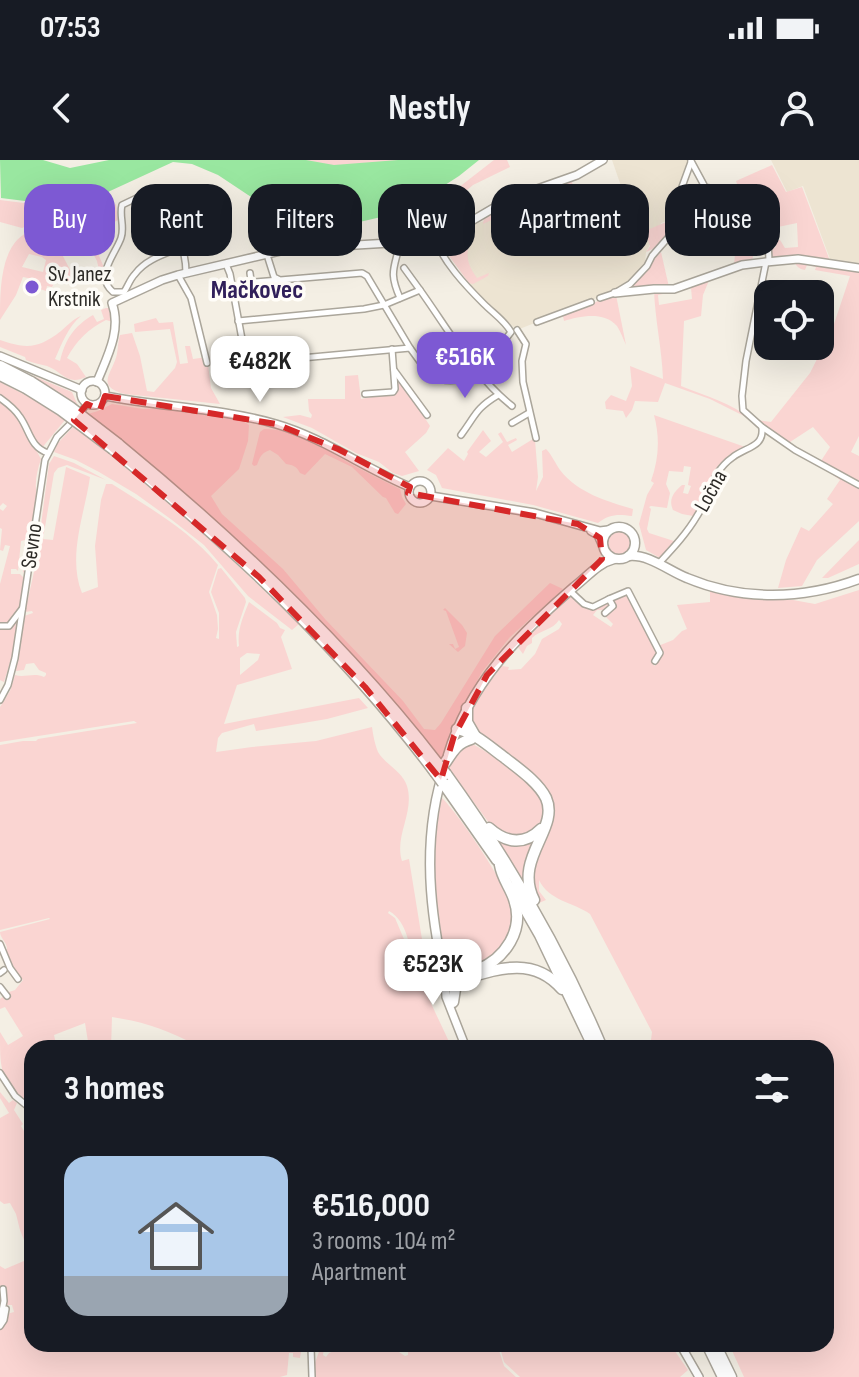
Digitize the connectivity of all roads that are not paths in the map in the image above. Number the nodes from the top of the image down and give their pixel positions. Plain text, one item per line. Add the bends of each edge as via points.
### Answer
1 (603, 160) edge
2 (691, 161) edge
3 (131, 201) edge
4 (475, 219) edge
5 (378, 244) edge
6 (160, 256) edge
7 (182, 256) edge
8 (396, 256) edge
9 (445, 256) edge
10 (267, 257) junction
11 (768, 262) junction
12 (226, 264) junction
13 (404, 268) dead end
14 (859, 268) edge
15 (250, 273) dead end
16 (182, 274) junction
17 (280, 280) junction
18 (420, 290) junction
19 (615, 293) junction
20 (400, 298) junction
21 (600, 298) dead end
22 (591, 302) dead end
23 (384, 305) junction
24 (238, 321) junction
25 (537, 322) dead end
26 (514, 331) junction
27 (410, 348) junction
28 (392, 349) junction
29 (0, 356) edge
30 (207, 363) dead end
31 (0, 366) edge
32 (393, 370) junction
33 (478, 370) junction
34 (0, 375) edge
35 (97, 382) junction
36 (28, 385) junction
37 (82, 390) junction
38 (365, 394) dead end
39 (498, 395) junction
40 (105, 396) junction
41 (0, 398) edge
42 (87, 404) junction
43 (512, 406) dead end
44 (529, 413) junction
45 (427, 415) dead end
46 (512, 423) dead end
47 (762, 427) junction
48 (461, 435) dead end
49 (536, 438) dead end
50 (48, 453) junction
51 (859, 485) edge
52 (410, 487) junction
53 (431, 496) junction
54 (578, 524) junction
55 (608, 530) junction
56 (635, 542) junction
57 (603, 546) junction
58 (629, 556) junction
59 (614, 559) junction
60 (659, 562) junction
61 (600, 565) junction
62 (859, 579) edge
63 (570, 591) junction
64 (609, 599) junction
65 (23, 608) junction
66 (605, 613) dead end
67 (0, 626) edge
68 (655, 661) dead end
69 (0, 700) edge
70 (467, 708) junction
71 (457, 729) junction
72 (478, 741) junction
73 (442, 771) junction
74 (471, 809) junction
75 (546, 820) junction
76 (500, 865) junction
77 (540, 921) junction
78 (0, 944) edge
79 (440, 958) junction
80 (4, 969) edge
81 (462, 976) junction
82 (18, 979) dead end
83 (445, 980) junction
84 (0, 987) edge
85 (7, 996) dead end
86 (453, 1002) junction
87 (582, 1019) junction
88 (458, 1026) junction
89 (463, 1040) edge
90 (591, 1040) edge
91 (599, 1040) edge
92 (0, 1073) edge
93 (19, 1100) junction
94 (24, 1104) edge
95 (19, 1108) dead end
96 (3, 1289) dead end
97 (6, 1309) dead end
98 (0, 1323) edge
99 (311, 1352) edge
100 (685, 1352) edge
101 (711, 1352) edge
102 (719, 1352) edge
103 (312, 1377) edge
104 (699, 1377) edge
105 (723, 1377) edge
106 (731, 1377) edge

1 - 4 main road
2 - 11 street via 705,187 736,190 757,204 766,224
2 - 19 street via 674,231 638,276
3 - 6 street via 122,205 122,236 105,283 113,292 124,292 134,274
5 - 10 main road via 304,247
7 - 16 street
8 - 20 street via 392,267
9 - 26 street
10 - 12 main road
10 - 17 street
11 - 14 main road via 798,259
11 - 19 main road via 742,265 674,289
11 - 47 street via 742,396 743,410
12 - 16 main road
12 - 24 street
13 - 18 street
15 - 17 street via 255,282
16 - 30 street
16 - 35 main road via 112,303 115,335
17 - 23 street via 362,273
18 - 20 street
18 - 33 street
19 - 21 street
20 - 23 street
22 - 25 street
23 - 24 street
23 - 27 street
24 - 28 street via 249,362
26 - 33 street
26 - 44 street via 526,344 522,361
27 - 28 street
27 - 33 street via 439,378 459,380
28 - 32 street
29 - 37 main road
31 - 36 highway
32 - 38 street via 393,392
32 - 45 street
33 - 39 street
34 - 36 highway
35 - 37 main road
35 - 40 main road
36 - 73 highway, bridge via 70,407 285,602
37 - 42 main road
39 - 43 street
39 - 48 street via 477,409
40 - 42 main road via 98,405
40 - 52 main road via 276,424
41 - 50 street via 21,417 34,445
42 - 50 street, Sevno
44 - 46 street
44 - 49 street
47 - 51 street
47 - 60 street, Ločna via 758,443 718,472 699,513
50 - 65 street, Sevno
52 - 53 main road via 426,482
52 - 53 main road via 415,502
53 - 54 main road
54 - 55 main road
54 - 57 main road via 598,535
55 - 56 main road via 628,529
55 - 57 main road
56 - 58 main road
56 - 60 main road via 642,554
57 - 59 main road
57 - 61 main road
58 - 59 main road
58 - 60 main road
59 - 61 main road
60 - 62 main road via 702,584 761,595 827,590
61 - 63 main road
63 - 64 street via 593,607
63 - 70 main road via 517,639
64 - 66 street via 613,606
64 - 68 street via 630,593 660,653
65 - 67 street via 9,626
65 - 69 street, Sevno via 12,672
70 - 71 main road
70 - 72 highway via 468,725
71 - 72 highway
71 - 73 main road
72 - 73 highway via 456,746
72 - 75 highway via 539,788 548,806
73 - 74 highway
73 - 76 highway
73 - 79 main road via 430,855
74 - 75 highway via 497,835 517,842 535,835
74 - 77 highway
75 - 77 highway via 528,872
76 - 81 highway via 516,904 513,935 497,959
76 - 87 highway
77 - 91 highway
78 - 80 street
79 - 81 highway
79 - 83 main road
80 - 82 street
81 - 83 highway
81 - 86 highway
81 - 87 highway via 511,967 535,969 556,982
83 - 86 main road
83 - 88 main road
84 - 85 street
86 - 88 main road
87 - 90 highway
88 - 89 main road
92 - 93 street
93 - 94 street
93 - 95 street
96 - 98 street
97 - 98 street
99 - 103 street
100 - 104 main road
101 - 105 highway
102 - 106 highway

